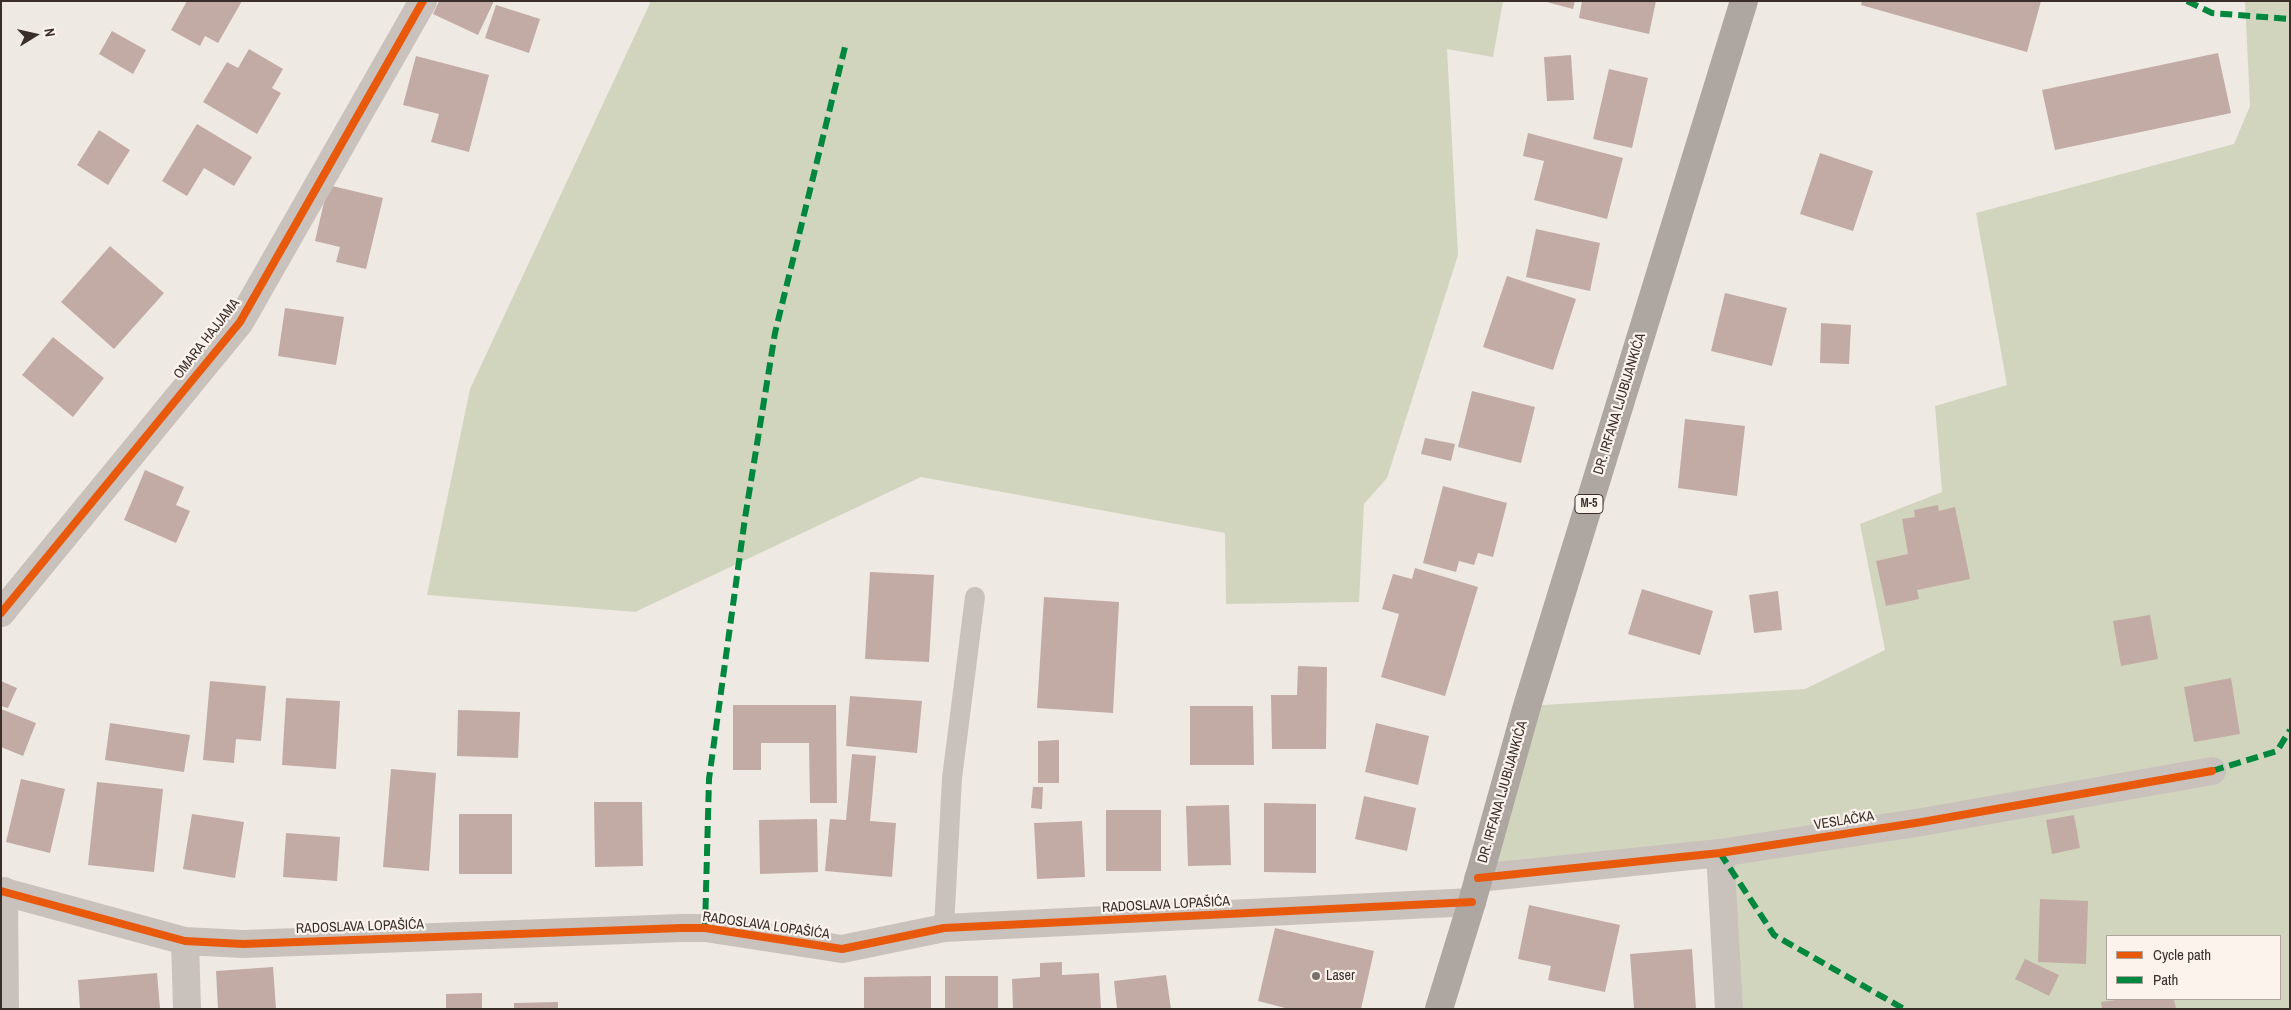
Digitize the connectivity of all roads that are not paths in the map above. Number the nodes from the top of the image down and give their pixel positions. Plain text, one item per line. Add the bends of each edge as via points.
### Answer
1 (423, 1) edge
2 (1744, 1) edge
3 (975, 597) dead end
4 (1, 613) edge
5 (2212, 771) dead end
6 (1720, 853) junction
7 (1475, 890) junction
8 (3, 891) edge
9 (944, 928) junction
10 (185, 941) junction
11 (5, 1009) edge
12 (186, 1009) edge
13 (1439, 1009) edge
14 (1729, 1009) edge

1 - 4 street, OMARA HAJJAMA via 240,322
2 - 7 main road, DR. IRFANA LJUBIJANKIĆA / M-5 via 1527,706
3 - 9 lane via 952,778
5 - 6 street, VESLAČKA via 1922,822
6 - 7 street, VESLAČKA
6 - 14 street
7 - 9 street, RADOSLAVA LOPAŠIĆA
7 - 13 main road, DR. IRFANA LJUBIJANKIĆA / M-5
8 - 10 street, RADOSLAVA LOPAŠIĆA
8 - 11 street
9 - 10 street, RADOSLAVA LOPAŠIĆA via 842,949 705,928 243,944
10 - 12 street

